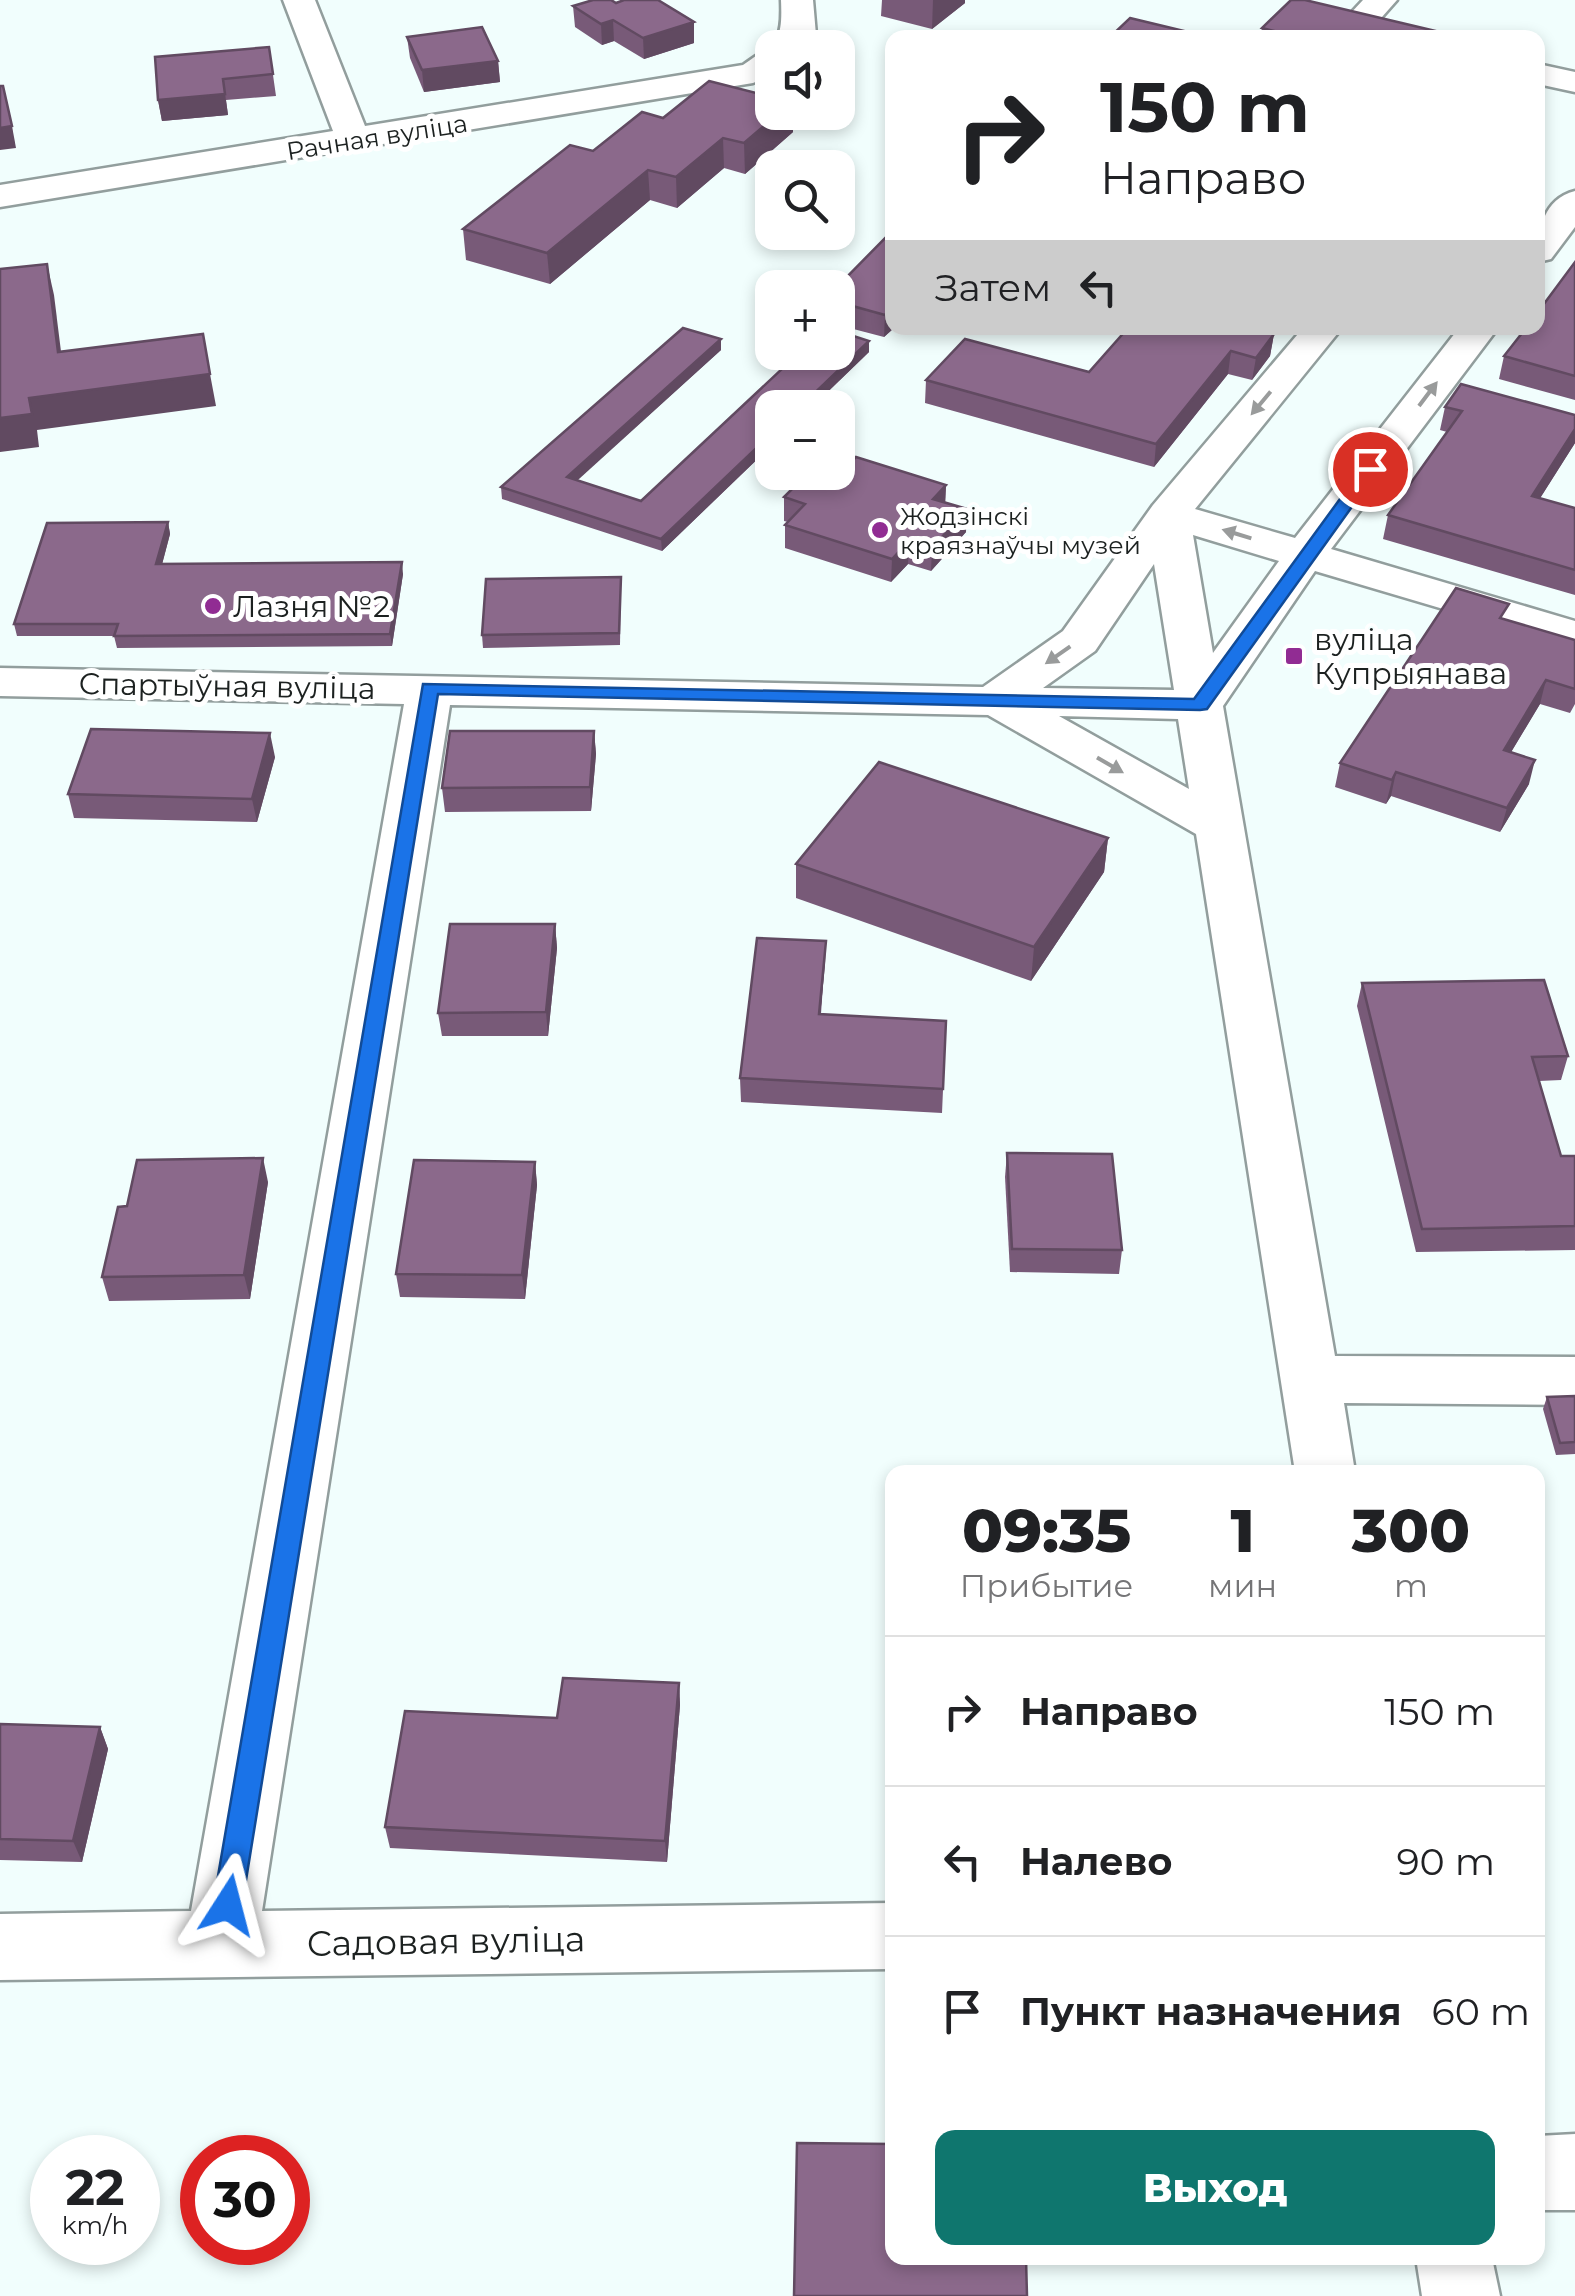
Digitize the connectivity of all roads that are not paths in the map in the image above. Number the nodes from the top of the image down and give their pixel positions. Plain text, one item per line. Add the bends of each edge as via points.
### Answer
1 (298, 0) edge
2 (797, 0) edge
3 (1381, 0) edge
4 (799, 30) edge
5 (1351, 30) edge
6 (755, 67) edge
7 (1545, 76) edge
8 (1575, 82) edge
9 (354, 141) junction
10 (0, 196) edge
11 (1575, 202) edge
12 (1545, 242) edge
13 (1317, 335) edge
14 (1474, 335) edge
15 (1168, 514) junction
16 (1305, 554) junction
17 (1575, 635) edge
18 (0, 682) edge
19 (430, 688) junction
20 (995, 700) junction
21 (1200, 704) junction
22 (1220, 827) junction
23 (1310, 1379) junction
24 (1575, 1381) edge
25 (1324, 1465) edge
26 (885, 1936) edge
27 (221, 1944) junction
28 (0, 1948) edge
29 (1575, 2172) edge
30 (1545, 2173) edge
31 (1455, 2265) edge
32 (1461, 2296) edge

1 - 9 street
2 - 4 street
3 - 5 street
6 - 9 street, Рачная вуліца
7 - 8 street
9 - 10 street, Рачная вуліца
11 - 12 street
13 -> 15 street
16 -> 14 street
16 -> 15 street
15 -> 20 street via 1079,641
15 - 21 street
16 - 17 street
16 - 21 street
18 - 19 street, Спартыўная вуліца
19 - 20 street, Спартыўная вуліца
19 - 27 street
20 - 21 street, Спартыўная вуліца
20 -> 22 street, Спартыўная вуліца
21 - 22 street
22 - 23 street
23 - 24 street
23 - 25 street
26 - 27 street, Садовая вуліца
27 - 28 street, Садовая вуліца
29 - 30 street
31 - 32 street

